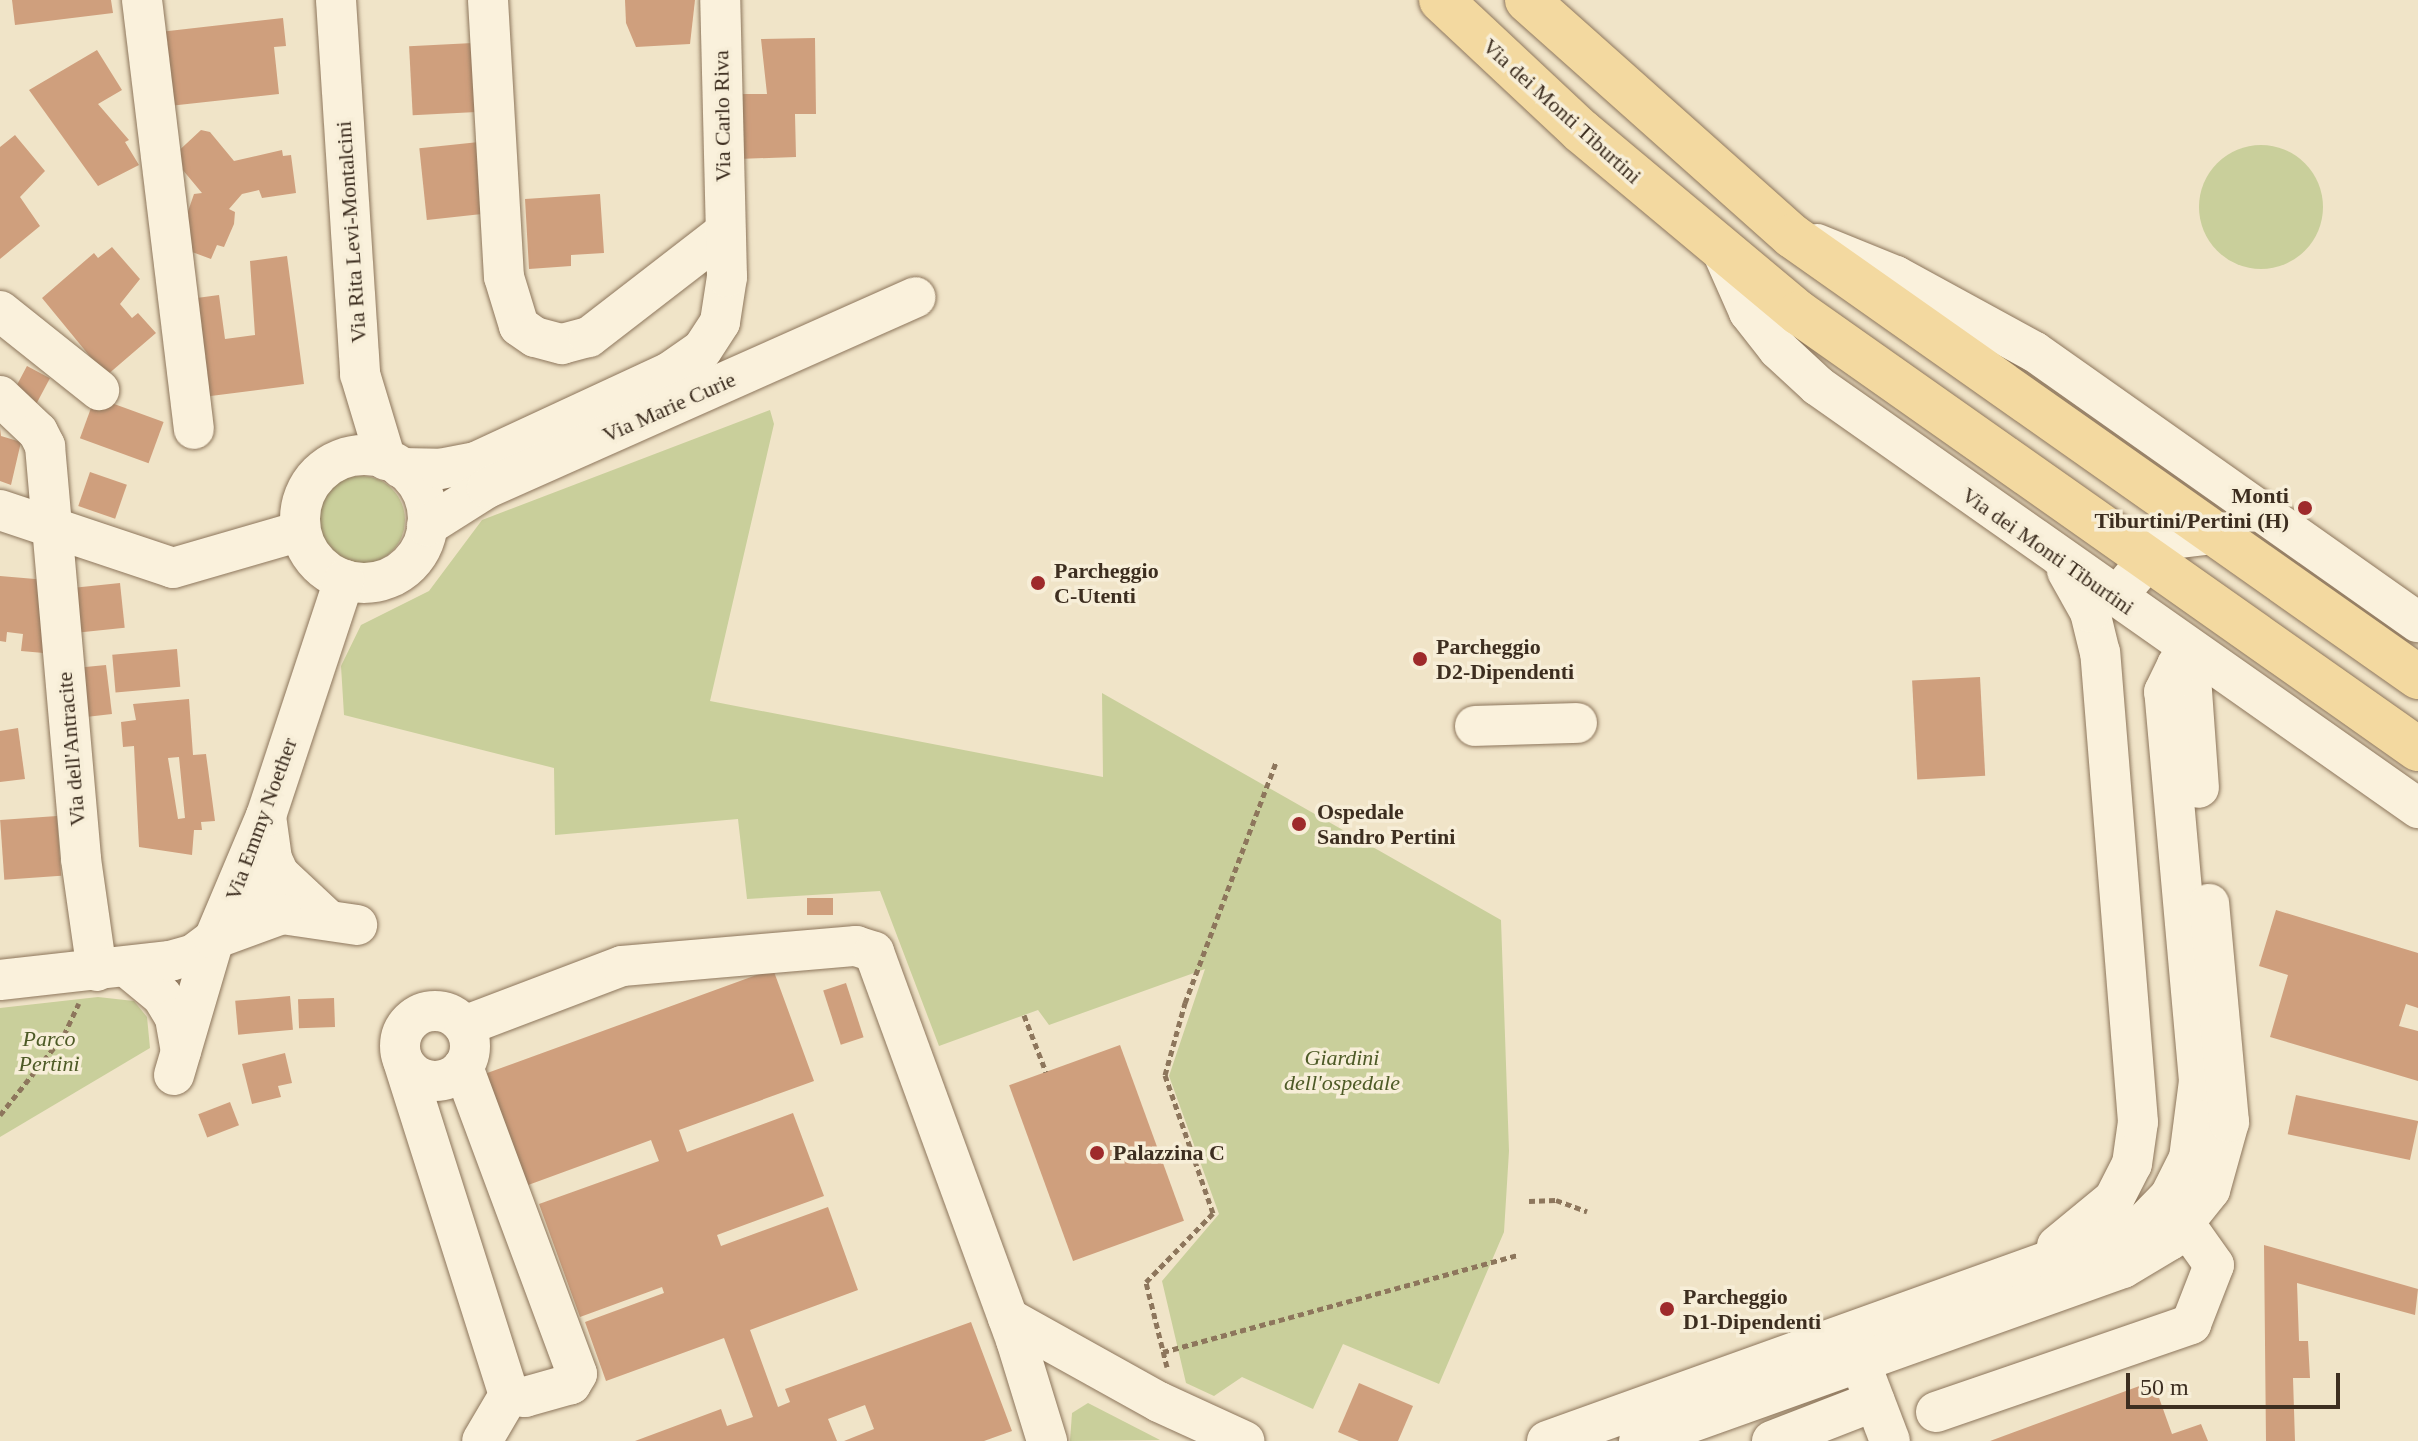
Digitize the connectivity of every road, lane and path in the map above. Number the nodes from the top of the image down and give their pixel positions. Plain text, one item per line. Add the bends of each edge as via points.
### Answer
1 (142, 0) edge
2 (336, 0) edge
3 (488, 0) edge
4 (720, 0) edge
5 (1441, 0) edge
6 (1527, 0) edge
7 (725, 232) junction
8 (1792, 236) junction
9 (1722, 251) junction
10 (915, 297) dead end
11 (0, 311) edge
12 (99, 390) dead end
13 (0, 396) edge
14 (194, 429) dead end
15 (394, 464) junction
16 (0, 510) edge
17 (427, 526) junction
18 (51, 527) junction
19 (300, 531) junction
20 (2212, 534) junction
21 (2144, 560) junction
22 (2060, 561) junction
23 (344, 580) junction
24 (2117, 601) junction
25 (2418, 622) edge
26 (2100, 653) junction
27 (2197, 654) junction
28 (2418, 677) edge
29 (1577, 723) dead end
30 (1475, 726) dead end
31 (2418, 749) edge
32 (1276, 762) dead end
33 (2418, 808) edge
34 (266, 816) junction
35 (243, 873) junction
36 (282, 914) junction
37 (214, 939) junction
38 (2187, 940) junction
39 (2125, 943) junction
40 (103, 978) junction
41 (0, 980) edge
42 (1024, 1015) dead end
43 (464, 1026) junction
44 (2134, 1035) junction
45 (2195, 1045) junction
46 (403, 1061) junction
47 (463, 1067) junction
48 (1046, 1072) dead end
49 (2136, 1080) junction
50 (0, 1115) edge
51 (1529, 1201) dead end
52 (1587, 1211) dead end
53 (2185, 1224) junction
54 (1518, 1255) dead end
55 (2030, 1268) junction
56 (1008, 1318) junction
57 (1163, 1352) junction
58 (1860, 1363) junction
59 (1097, 1368) junction
60 (509, 1395) junction
61 (1875, 1401) junction
62 (1174, 1410) junction
63 (1936, 1412) dead end
64 (1041, 1437) edge
65 (482, 1441) edge
66 (1244, 1441) edge
67 (1547, 1441) edge
68 (1639, 1441) edge
69 (1772, 1441) edge
70 (1890, 1441) edge

1 - 14 street
2 - 15 street, Via Rita Levi-Montalcini via 360,374
3 - 7 street via 504,277 519,326 562,344 589,337
4 - 7 street, Via Carlo Riva
5 - 9 main road, Via dei Monti Tiburtini
6 - 8 main road
7 - 15 street, Via Carlo Riva via 727,277 720,322 702,350 670,372 476,462 440,469
8 - 20 main road
8 - 25 street via 1896,276 2035,352
9 - 21 main road, Via dei Monti Tiburtini via 1884,376
9 - 22 street, Via dei Monti Tiburtini via 1749,312 1808,377
10 - 17 street, Via Marie Curie via 487,488
11 - 12 street
13 - 18 street, Via dell'Antracite via 43,438
15 - 17 street via 421,491
15 - 19 street via 353,456 323,470 303,498
16 - 18 street
17 - 23 street via 422,546 403,570 375,582
18 - 19 street via 173,568
18 - 40 street, Via dell'Antracite via 81,859
19 - 23 street via 316,562
20 - 21 street via 2164,540
20 - 28 main road
21 - 24 street
21 - 31 main road, Via dei Monti Tiburtini
22 - 24 street, Via dei Monti Tiburtini
22 - 26 street via 2090,612
23 - 34 street, Via Emmy Noether
24 - 26 street
24 - 27 street, Via dei Monti Tiburtini
26 - 39 street
27 - 33 street, Via dei Monti Tiburtini
27 - 38 street via 2177,665 2164,692
27 - 53 street via 2191,691 2229,1122 2220,1169
29 - 30 street
32 - 57 path via 1185,1003 1165,1075 1213,1213 1146,1282
34 - 35 street, Via Emmy Noether
34 - 36 street via 279,874 341,921
35 - 36 street via 266,906
35 - 37 street, Via Emmy Noether
36 - 37 street
37 - 40 street via 183,958
37 - 40 street, Via Emmy Noether via 177,1063 175,1018 162,996
38 - 39 street
38 - 45 street
39 - 44 street
40 - 41 street
40 - 50 path
42 - 48 path
43 - 46 street via 442,1011 416,1016 401,1036
43 - 47 street via 470,1053
43 - 56 street via 622,966 868,948 878,957
44 - 45 street via 2162,1021
44 - 49 street
45 - 49 street via 2168,1076
45 - 55 street via 2195,1134 2170,1196 2144,1223
46 - 47 street via 424,1079 439,1081
46 - 60 street
47 - 60 street via 577,1374 571,1384 525,1397
49 - 55 street via 2132,1164 2114,1199
51 - 52 path via 1556,1200
53 - 58 street via 2149,1255 2123,1268
53 - 63 street via 2214,1265 2191,1324
54 - 57 path
55 - 67 street
56 - 59 street
56 - 64 street
57 - 62 path
58 - 61 street
58 - 68 street
59 - 62 street
59 - 64 street via 1061,1387
60 - 65 street
61 - 69 street
61 - 70 street
62 - 66 street

